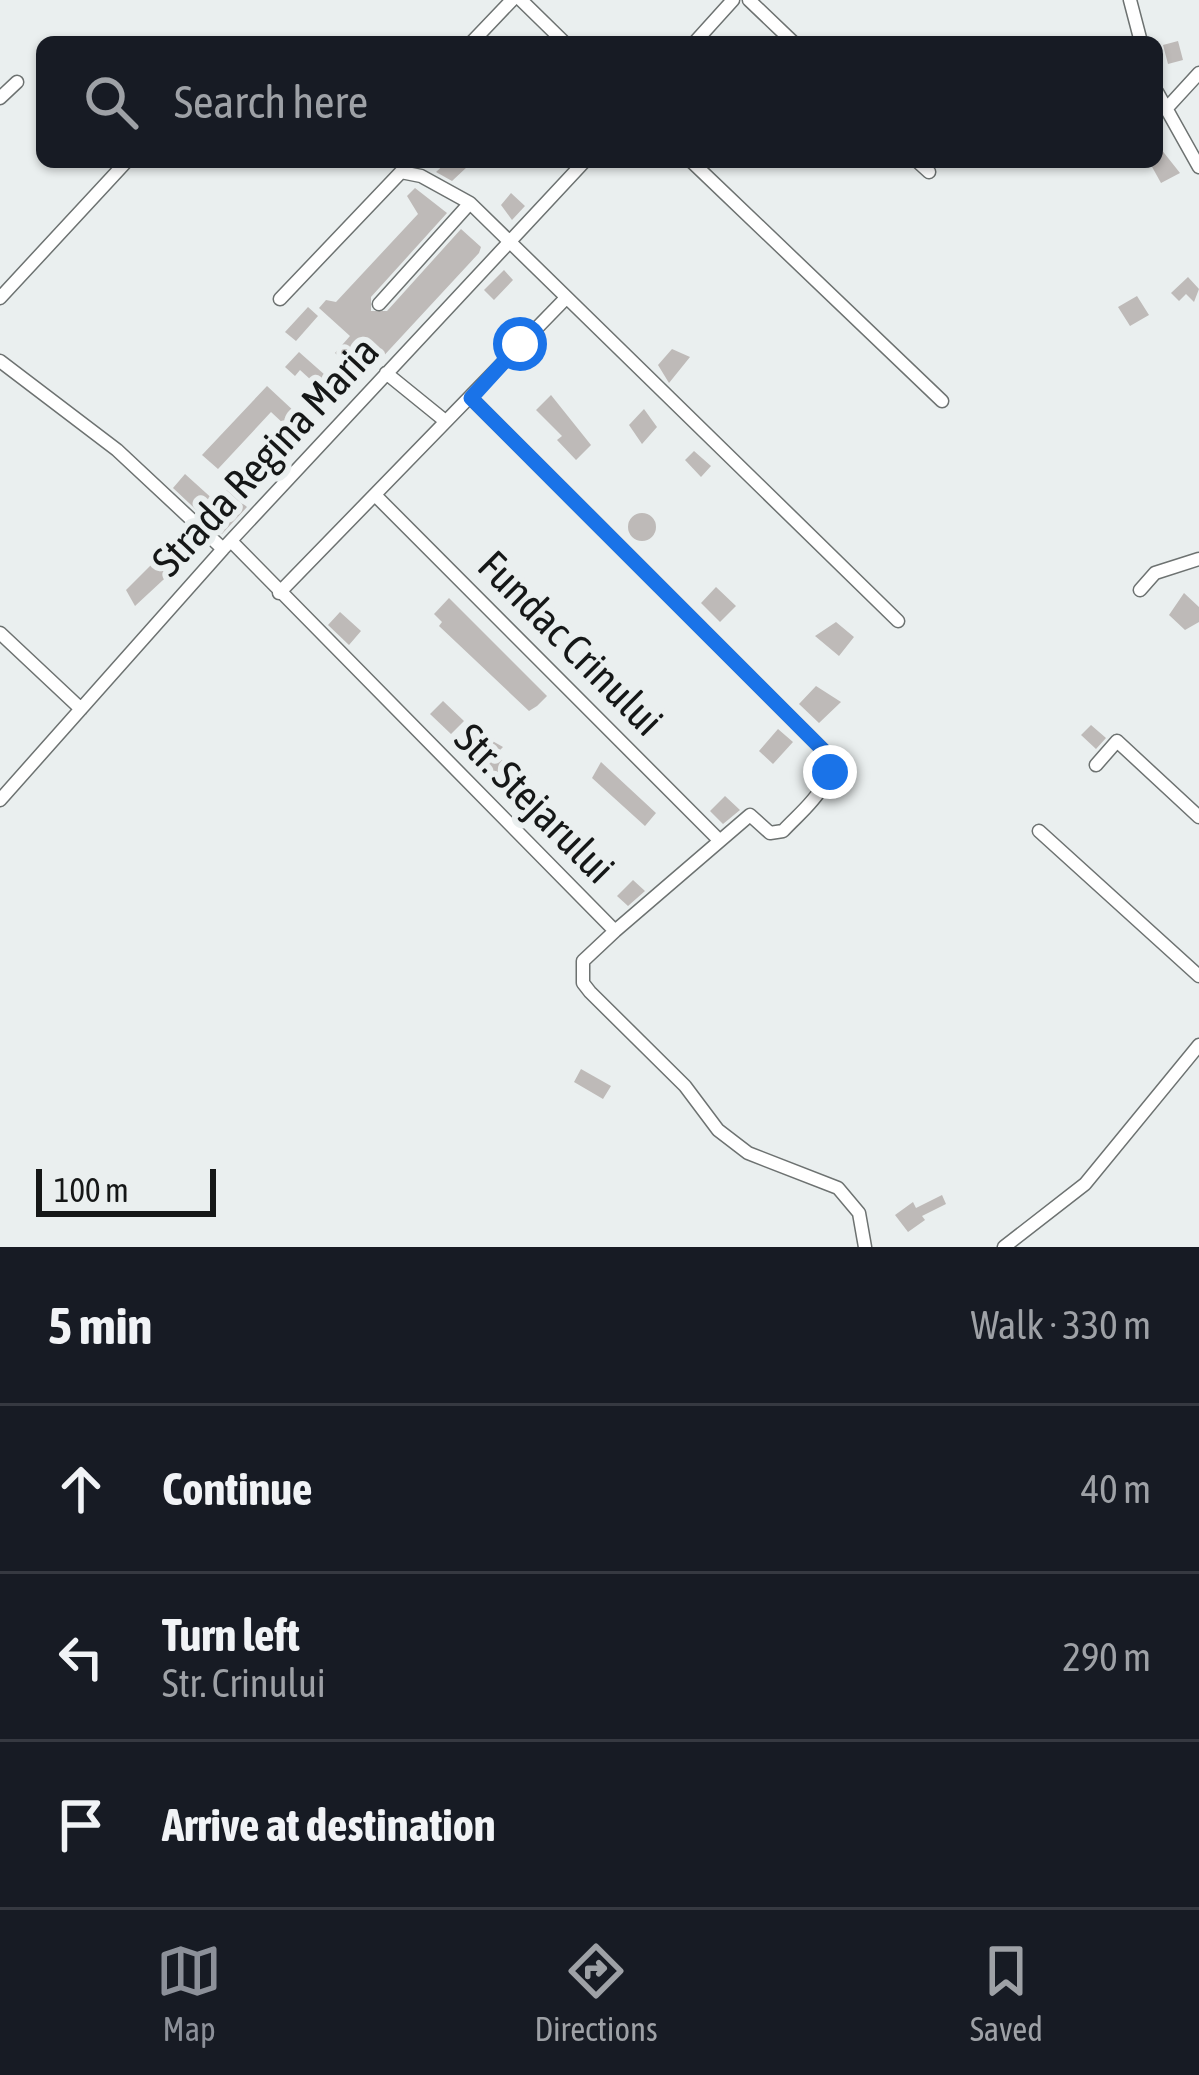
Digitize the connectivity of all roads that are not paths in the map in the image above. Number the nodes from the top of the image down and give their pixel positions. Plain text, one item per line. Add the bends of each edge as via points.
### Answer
1 (512, 0) edge
2 (521, 0) edge
3 (734, 0) edge
4 (749, 0) edge
5 (1130, 0) edge
6 (478, 36) edge
7 (558, 36) edge
8 (701, 36) edge
9 (787, 36) edge
10 (1139, 36) edge
11 (1199, 73) edge
12 (17, 82) dead end
13 (0, 98) edge
14 (1163, 103) edge
15 (1166, 109) junction
16 (1199, 167) edge
17 (120, 168) edge
18 (578, 168) edge
19 (698, 168) edge
20 (470, 203) junction
21 (510, 241) junction
22 (0, 298) edge
23 (280, 298) dead end
24 (566, 298) junction
25 (379, 304) dead end
26 (0, 361) edge
27 (386, 373) junction
28 (471, 398) junction
29 (942, 401) dead end
30 (444, 419) junction
31 (375, 494) junction
32 (227, 545) junction
33 (1199, 559) edge
34 (1140, 590) dead end
35 (279, 592) junction
36 (898, 621) dead end
37 (0, 634) edge
38 (81, 709) junction
39 (1096, 765) dead end
40 (0, 800) edge
41 (1199, 817) edge
42 (1039, 831) dead end
43 (719, 840) junction
44 (615, 931) junction
45 (1199, 976) edge
46 (1199, 1045) edge
47 (865, 1247) edge
48 (1004, 1247) edge

1 - 6 street
2 - 7 street
3 - 8 street
4 - 9 street
5 - 10 street
11 - 15 street
12 - 13 street
14 - 15 street
15 - 16 street
17 - 22 street
18 - 21 street, Strada Regina Maria
19 - 29 street
20 - 21 street
20 - 23 street via 401,172
20 - 25 street
21 - 24 street
21 - 27 street, Strada Regina Maria
24 - 28 street
24 - 36 street
26 - 32 street, Str. Stejarului
27 - 30 street
27 - 32 street, Strada Regina Maria
28 - 30 street
28 - 43 street via 823,750 829,778 783,832 770,833 750,815
30 - 31 street
31 - 35 street
31 - 43 street, Fundac Crinului
32 - 35 street, Str. Stejarului
32 - 38 street, Strada Regina Maria
33 - 34 street via 1155,574
35 - 44 street, Str. Stejarului
37 - 38 street
38 - 40 street, Strada Regina Maria
39 - 41 street via 1117,741
42 - 45 street
43 - 44 street
44 - 47 street, Str. Stejarului via 583,961 590,992 718,1130 748,1153 838,1187 859,1214
46 - 48 street via 1084,1184

